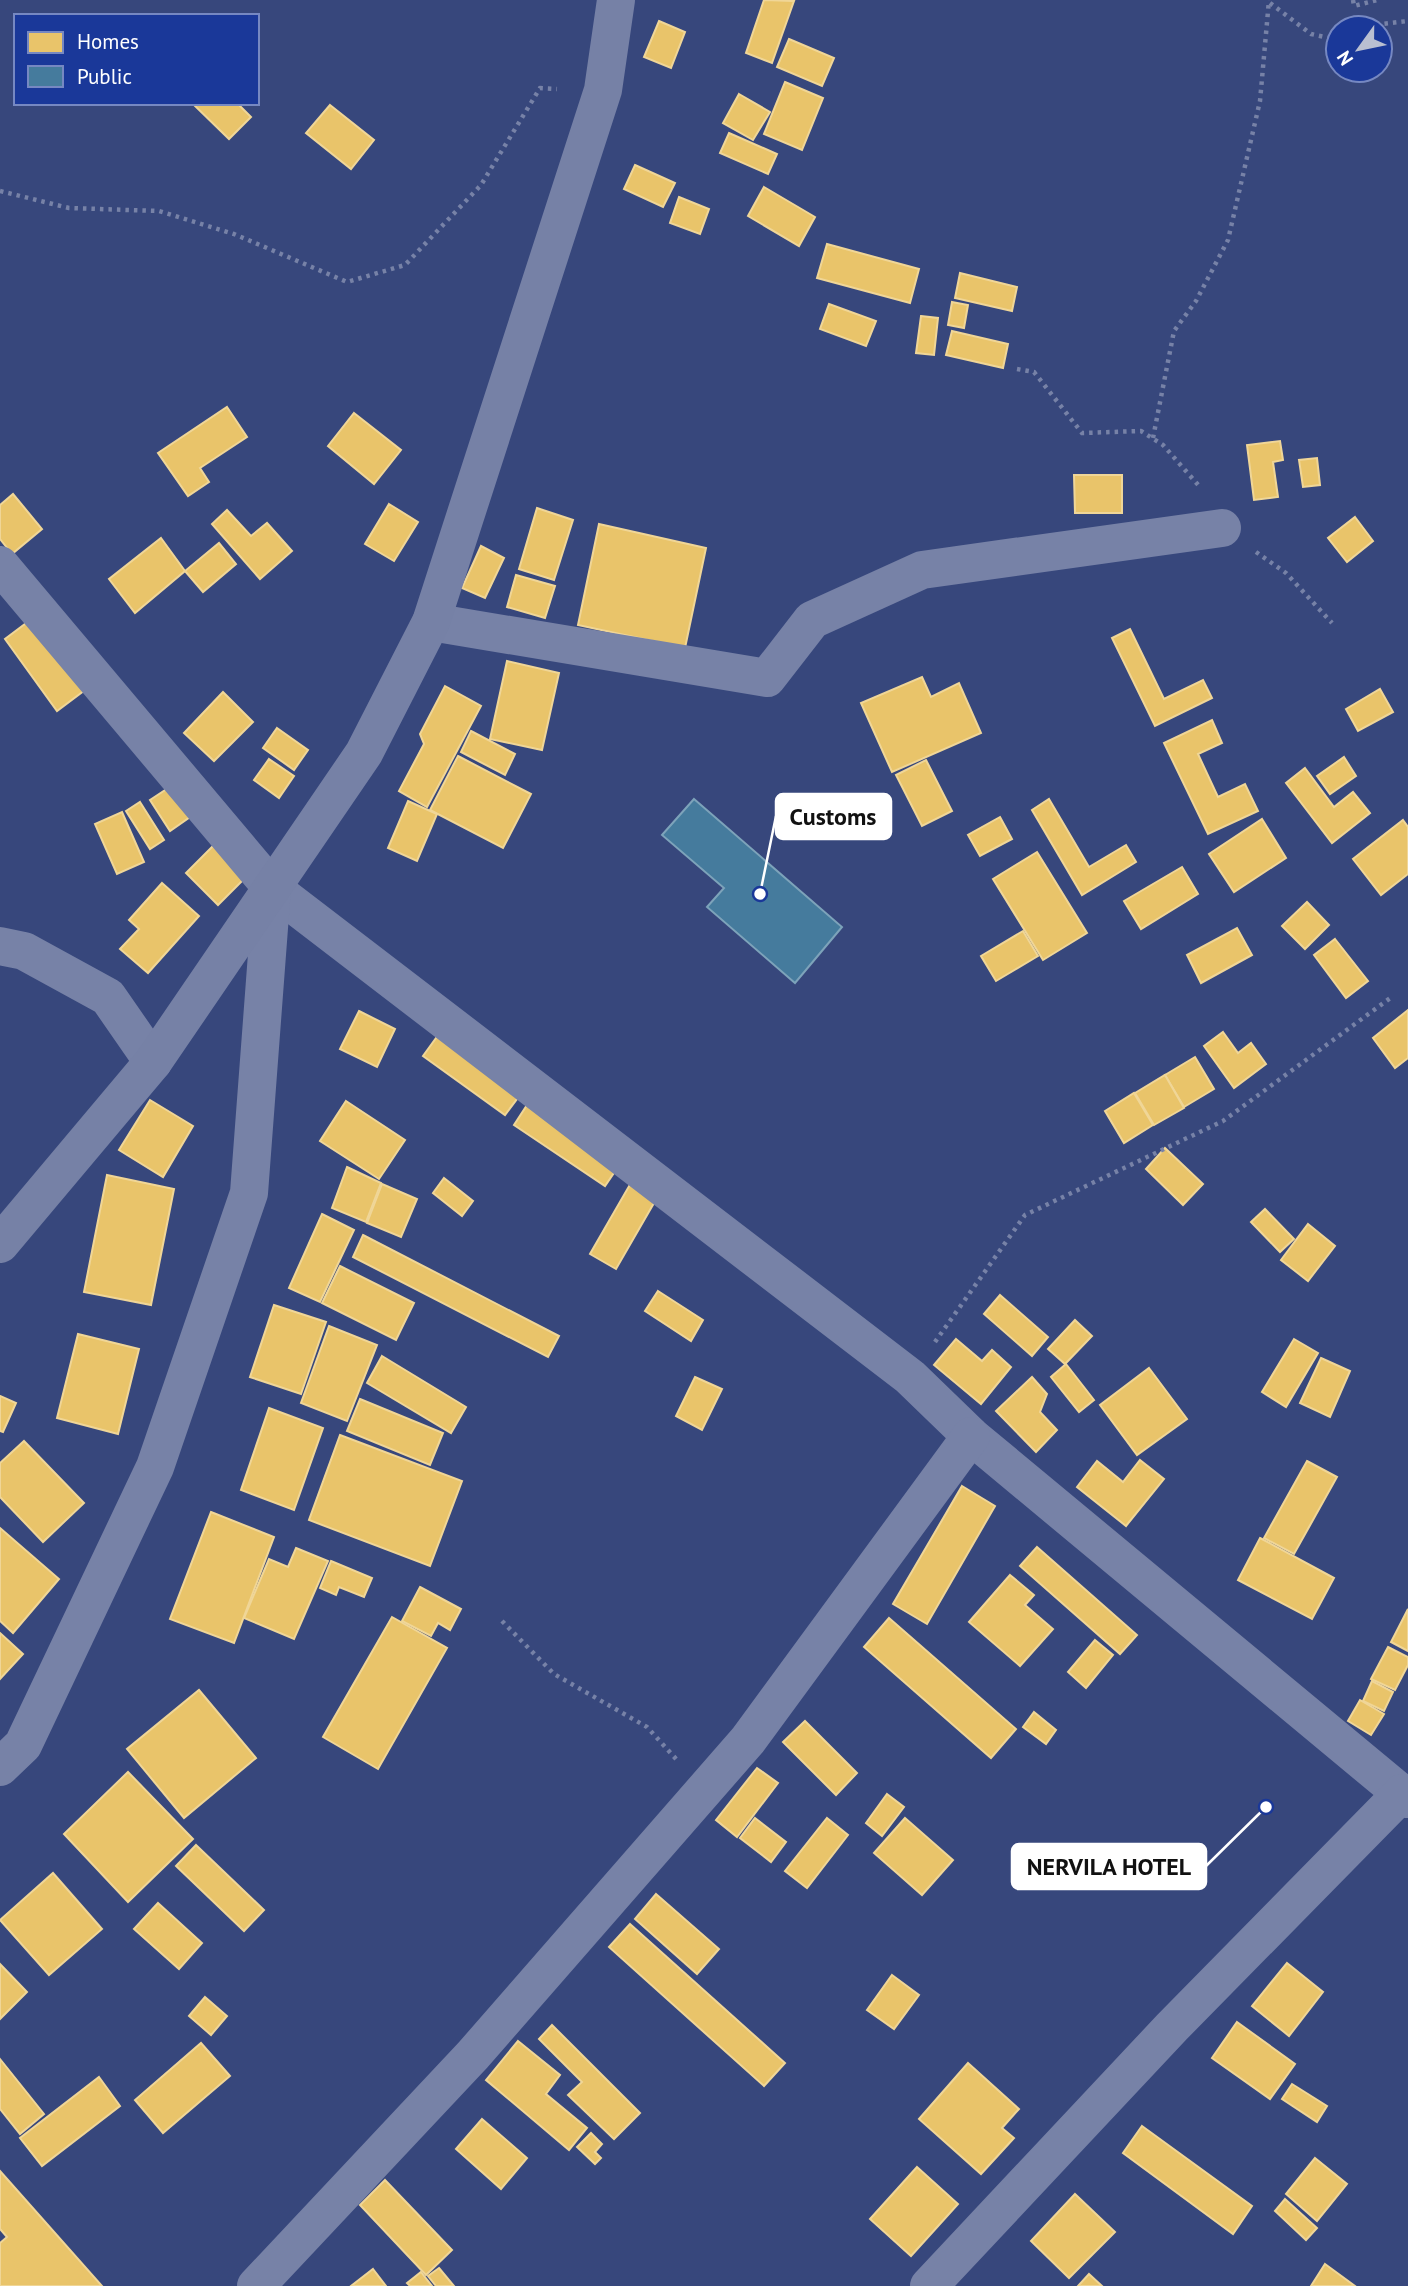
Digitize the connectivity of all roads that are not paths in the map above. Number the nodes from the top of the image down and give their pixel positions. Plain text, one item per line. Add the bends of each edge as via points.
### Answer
1 (616, 0) edge
2 (1222, 528) road end
3 (0, 565) edge
4 (431, 622) junction
5 (272, 888) junction
6 (0, 946) edge
7 (153, 1062) junction
8 (0, 1244) edge
9 (971, 1436) junction
10 (0, 1767) edge
11 (1405, 1796) edge
12 (256, 2286) edge
13 (929, 2286) edge

1 - 4 highway via 603,90
2 - 4 street via 922,570 813,620 766,678
3 - 5 street
4 - 5 highway via 364,753
5 - 7 highway
5 - 9 street via 910,1377
5 - 10 street via 249,1192 155,1467 23,1745
6 - 7 street via 24,951 108,997
7 - 8 highway
9 - 11 street
9 - 12 street via 748,1740 473,2055
11 - 13 street via 1172,2027

